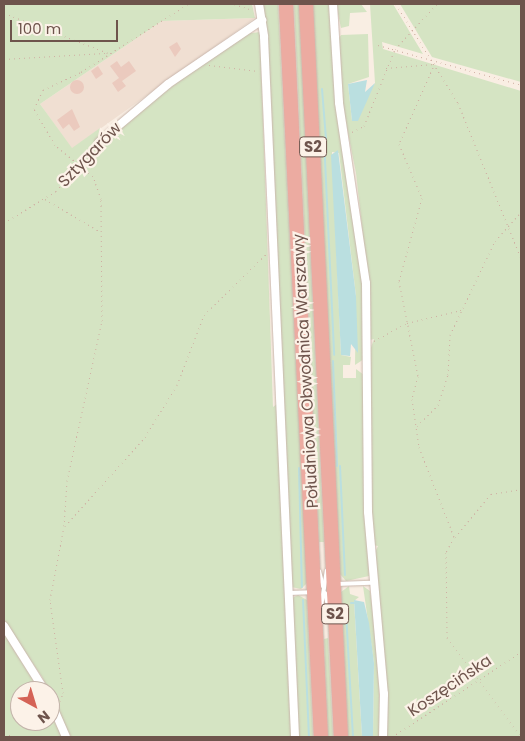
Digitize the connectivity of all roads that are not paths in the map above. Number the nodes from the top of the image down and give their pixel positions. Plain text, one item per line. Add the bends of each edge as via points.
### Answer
1 (258, 4) edge
2 (286, 4) edge
3 (306, 4) edge
4 (333, 4) edge
5 (262, 17) junction
6 (99, 142) road end
7 (371, 583) junction
8 (324, 588) junction
9 (288, 593) junction
10 (4, 626) edge
11 (39, 681) edge
12 (60, 724) edge
13 (66, 737) edge
14 (294, 737) edge
15 (321, 737) edge
16 (341, 737) edge
17 (383, 737) edge

1 - 5 street
2 - 8 highway, Południowa Obwodnica Warszawy / S2 via 312,542
3 - 8 highway, Południowa Obwodnica Warszawy / S2 via 331,541
4 - 7 street via 344,136 366,283
5 - 6 street, Sztygarów via 196,64
5 - 9 street
7 - 8 lane
7 - 17 street via 380,637
8 - 9 lane
8 - 15 highway, Południowa Obwodnica Warszawy / S2 via 316,639
8 - 16 highway, Południowa Obwodnica Warszawy / S2 via 336,637
9 - 14 street
10 - 11 street
12 - 13 street

